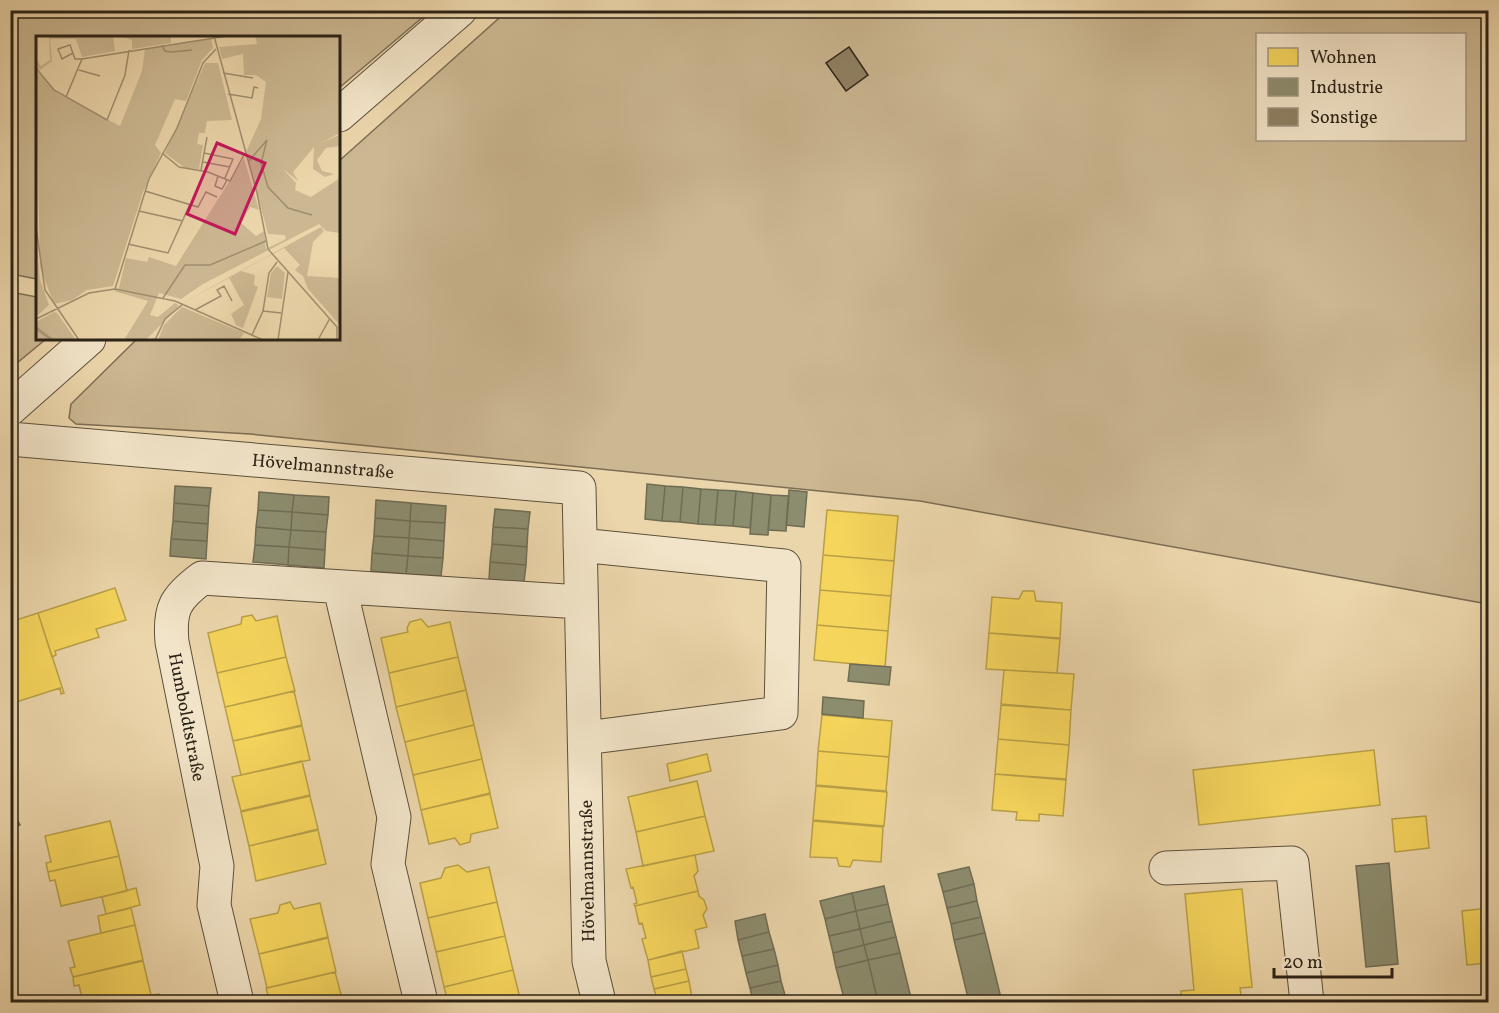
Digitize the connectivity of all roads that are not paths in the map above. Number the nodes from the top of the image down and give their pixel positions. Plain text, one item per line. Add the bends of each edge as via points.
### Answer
1 (460, 10) edge
2 (340, 114) edge
3 (88, 340) edge
4 (10, 409) edge
5 (10, 439) edge
6 (580, 545) junction
7 (340, 588) junction
8 (582, 602) junction
9 (585, 738) junction
10 (1166, 868) dead end
11 (237, 1002) edge
12 (421, 1002) edge
13 (599, 1002) edge
14 (1307, 1002) edge

1 - 2 street
3 - 4 street
5 - 6 street, Hövelmannstraße via 579,488
6 - 8 street, Hövelmannstraße
6 - 9 street via 784,566 781,713
7 - 8 street, Humboldtstraße
7 - 11 street, Humboldtstraße via 202,578 176,602 170,622 217,866 214,905
7 - 12 street via 394,817 388,864
8 - 9 street, Hövelmannstraße
9 - 13 street, Hövelmannstraße via 589,961
10 - 14 street via 1292,863

